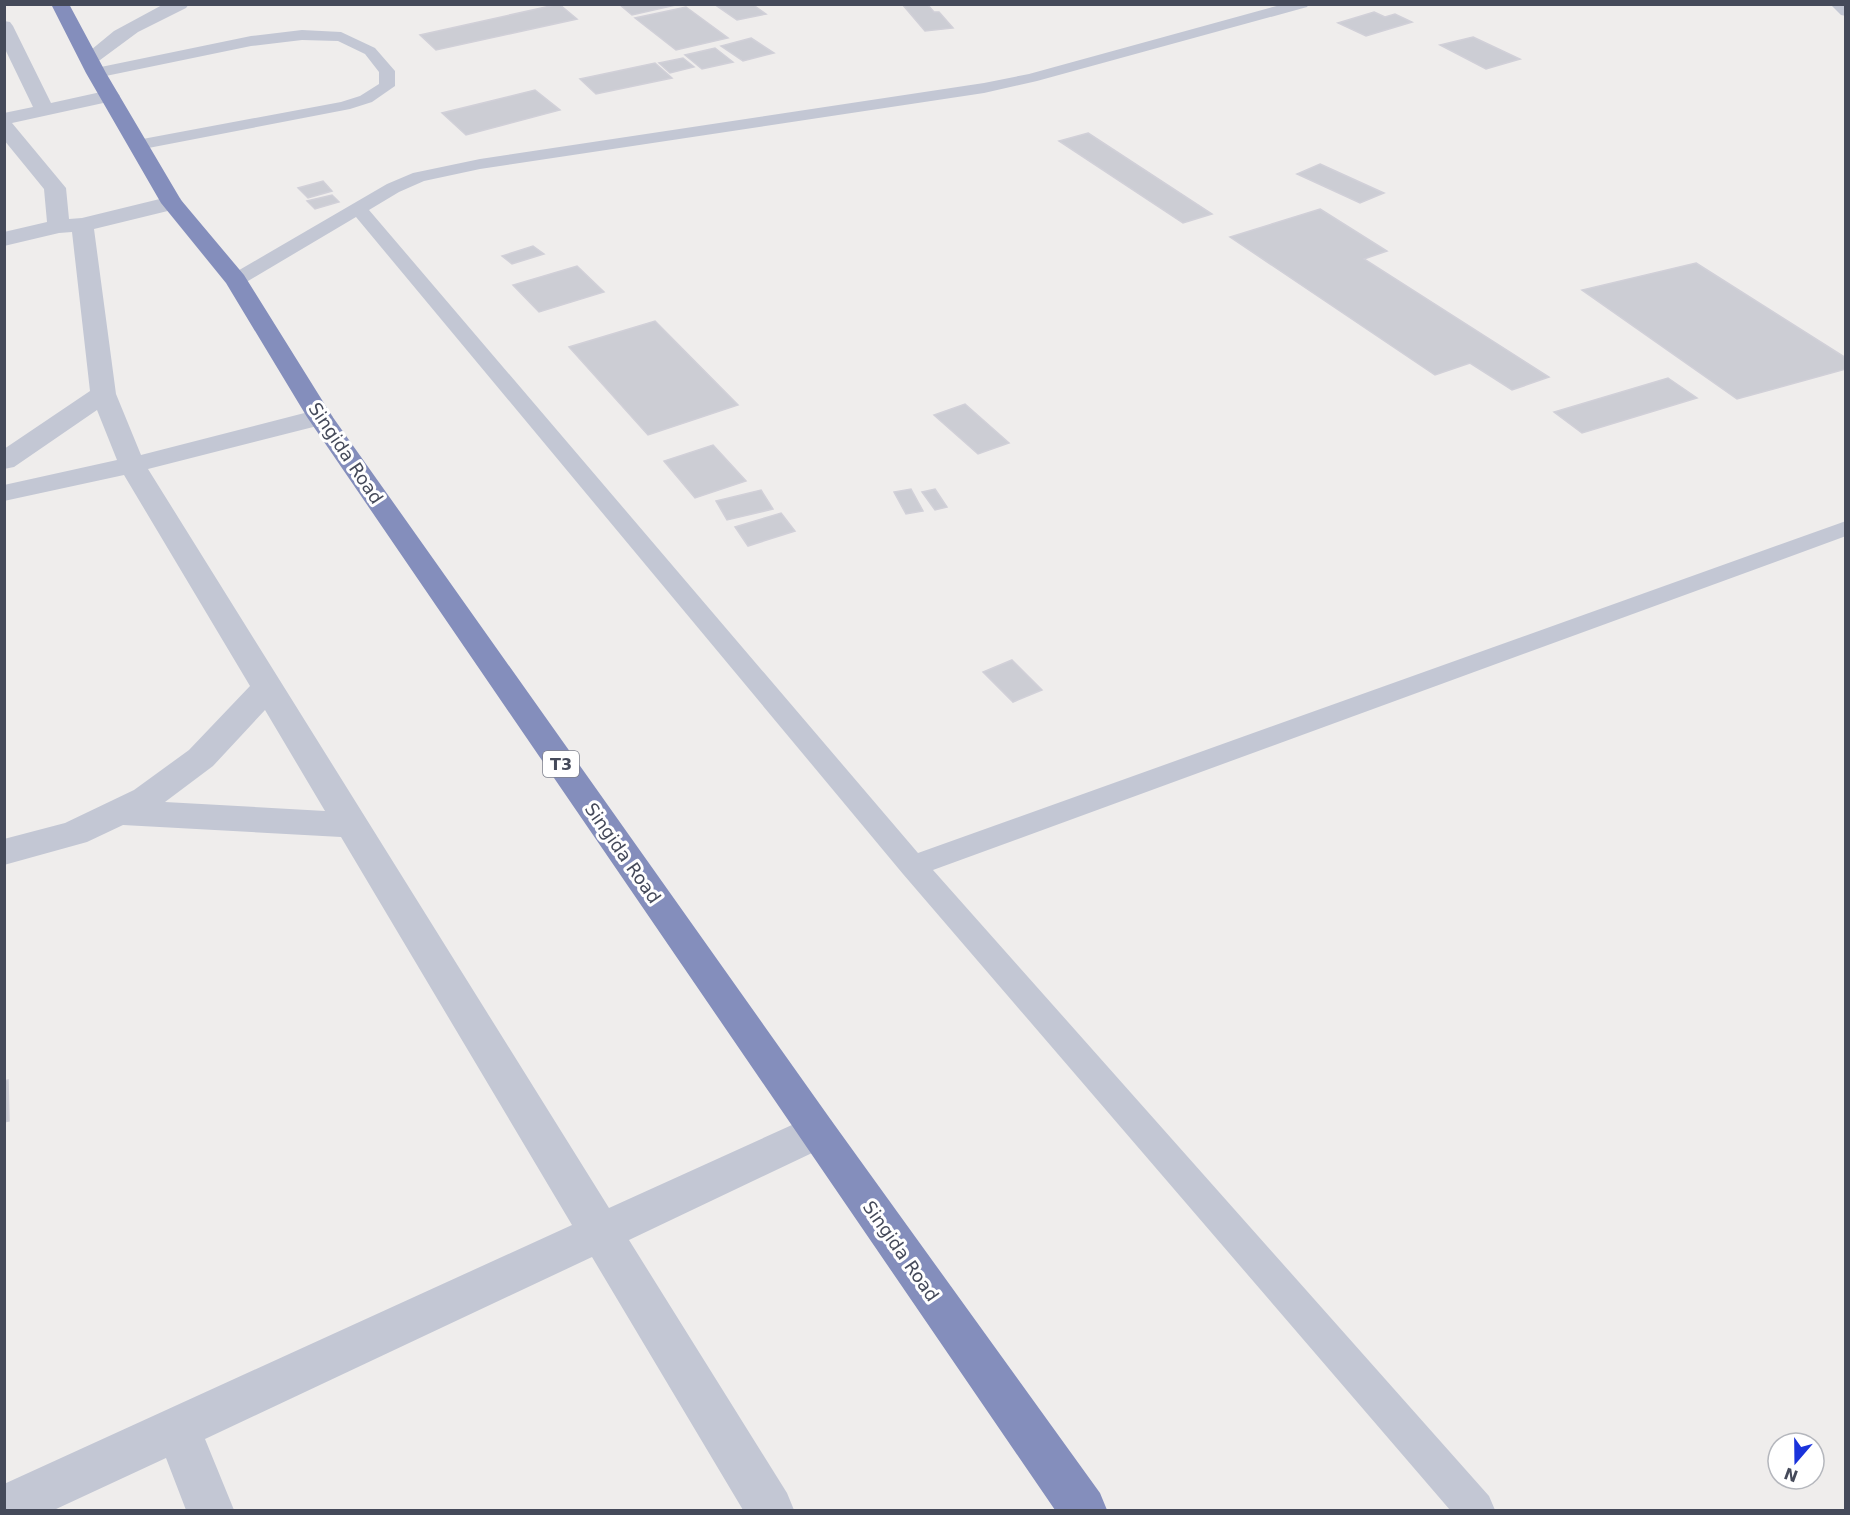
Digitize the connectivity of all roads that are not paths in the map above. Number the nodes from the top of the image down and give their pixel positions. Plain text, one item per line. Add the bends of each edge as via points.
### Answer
1 (60, 4) edge
2 (180, 4) edge
3 (1302, 4) edge
4 (1837, 4) edge
5 (1845, 12) edge
6 (4, 26) edge
7 (11, 60) edge
8 (98, 76) junction
9 (44, 110) junction
10 (4, 119) edge
11 (4, 126) edge
12 (138, 145) junction
13 (172, 203) junction
14 (359, 209) junction
15 (70, 226) junction
16 (4, 239) edge
17 (236, 280) junction
18 (103, 394) junction
19 (320, 417) junction
20 (4, 461) edge
21 (132, 465) junction
22 (4, 493) edge
23 (1845, 528) edge
24 (268, 685) junction
25 (120, 812) junction
26 (353, 825) junction
27 (4, 852) edge
28 (913, 866) junction
29 (817, 1132) junction
30 (602, 1233) junction
31 (178, 1429) junction
32 (4, 1509) edge
33 (210, 1510) edge
34 (770, 1510) edge
35 (1083, 1510) edge
36 (1475, 1510) edge

1 - 8 highway, Singida Road / T3
2 - 8 street via 111,39
3 - 14 lane via 984,88 480,164 419,177
4 - 5 lane
6 - 7 street
7 - 9 street
8 - 9 street
8 - 12 highway, Singida Road / T3
8 - 12 lane via 251,41 302,35 341,37 370,51 387,71 387,86 344,106
9 - 10 street
11 - 15 street via 55,188
12 - 13 highway, Singida Road / T3
13 - 15 street
13 - 17 highway, Singida Road / T3
14 - 17 lane
14 - 28 lane
15 - 16 street
15 - 18 street
17 - 19 highway, Singida Road / T3
18 - 20 street
18 - 21 street
19 - 21 street
19 - 29 highway, Singida Road / T3
21 - 22 street
21 - 24 street
23 - 28 lane
24 - 25 street via 201,758 146,800
24 - 26 street
25 - 26 street
25 - 27 street via 75,833
26 - 30 street
28 - 36 lane
29 - 30 street
29 - 35 highway, Singida Road / T3
30 - 31 street
30 - 34 street
31 - 32 street
31 - 33 street

